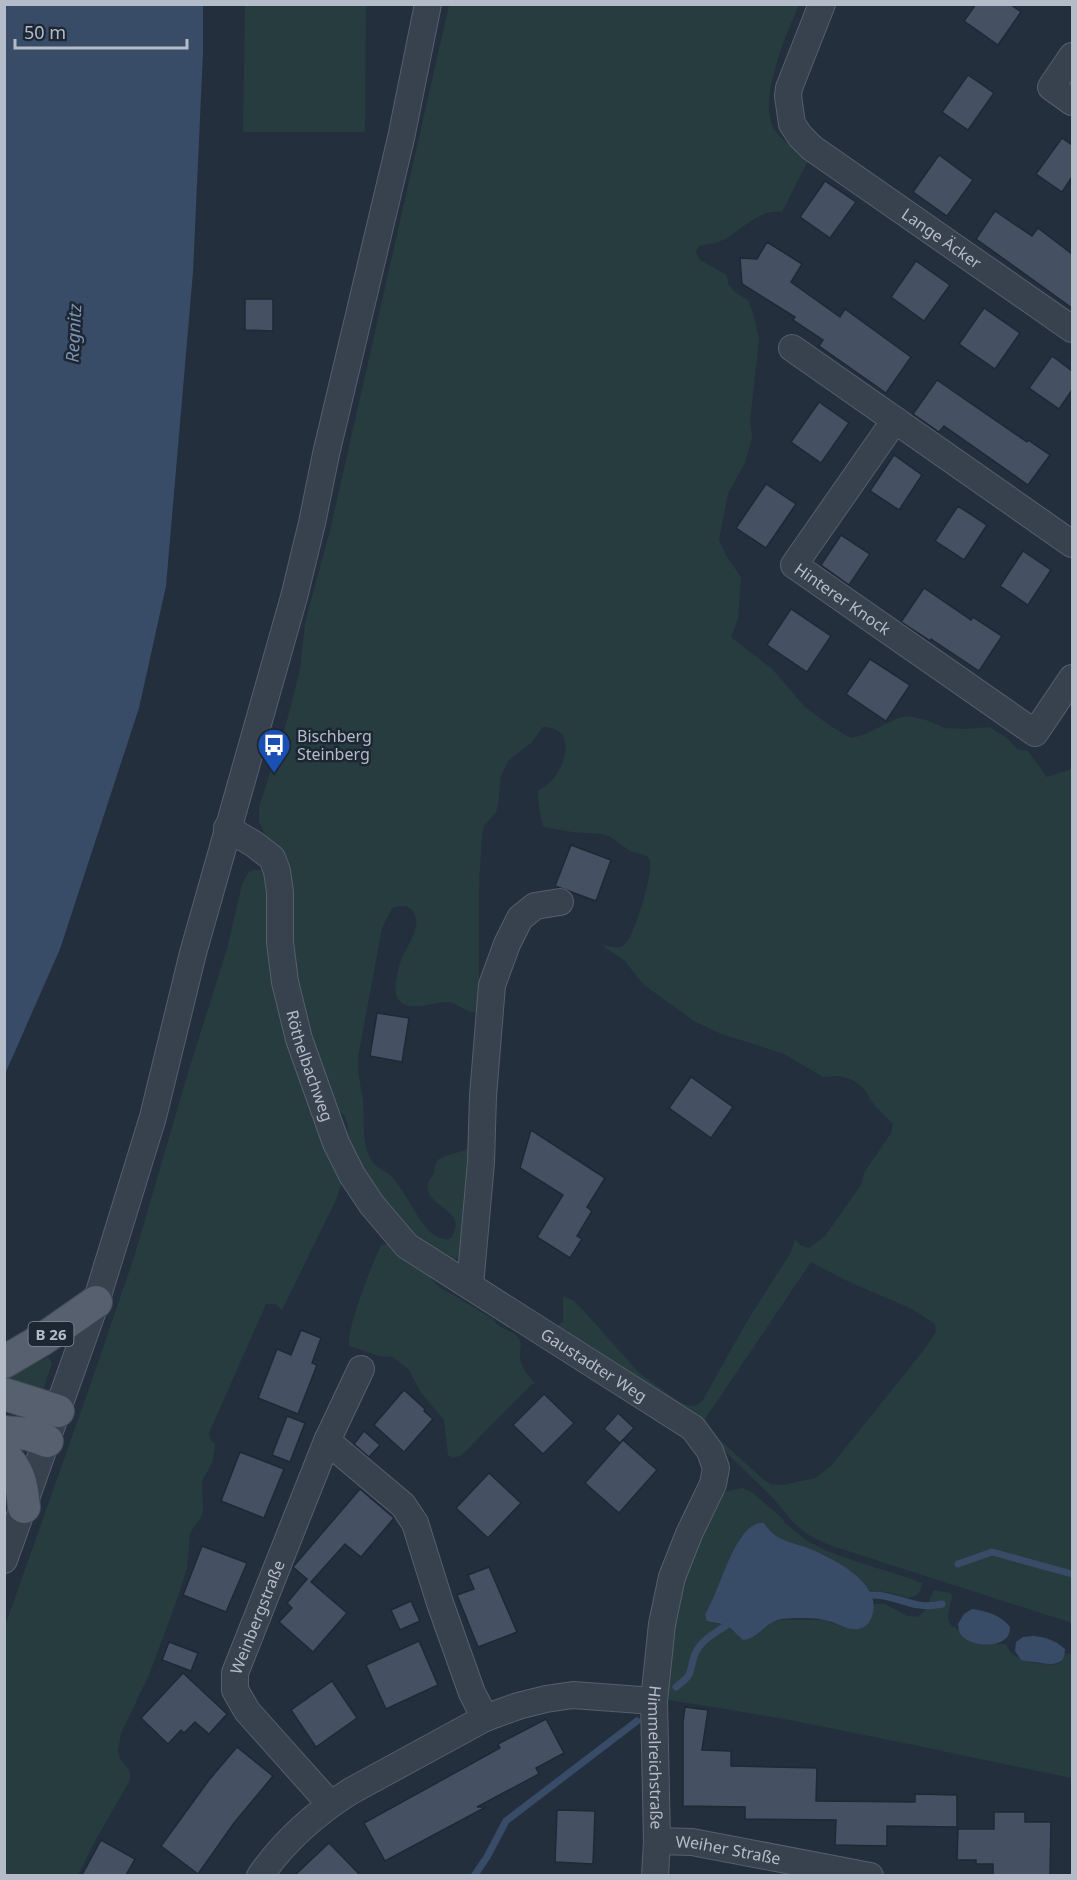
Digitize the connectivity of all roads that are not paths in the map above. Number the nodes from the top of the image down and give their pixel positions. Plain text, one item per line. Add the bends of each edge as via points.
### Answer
1 (428, 4) edge
2 (822, 4) edge
3 (1072, 56) edge
4 (1072, 102) edge
5 (1072, 329) edge
6 (792, 348) dead end
7 (895, 420) junction
8 (1072, 544) edge
9 (1072, 678) edge
10 (227, 828) junction
11 (560, 902) dead end
12 (464, 1282) junction
13 (96, 1302) junction
14 (4, 1362) edge
15 (361, 1369) dead end
16 (4, 1394) edge
17 (58, 1411) junction
18 (4, 1432) edge
19 (47, 1441) junction
20 (327, 1441) junction
21 (4, 1456) edge
22 (716, 1467) joint
23 (24, 1507) junction
24 (4, 1560) edge
25 (654, 1701) junction
26 (486, 1719) junction
27 (330, 1804) junction
28 (657, 1841) junction
29 (260, 1875) edge
30 (655, 1875) edge
31 (870, 1875) edge

1 - 10 street via 401,138 294,597
2 - 5 street, Lange Äcker via 789,88 792,124 800,136
3 - 4 street via 1051,87
6 - 7 street
7 - 8 street
7 - 9 street, Hinterer Knock via 794,565 1035,733
10 - 12 street, Röthelbachweg via 272,858 277,871 285,982 299,1039 336,1143 352,1175 407,1246
10 - 13 street via 153,1117
11 - 12 street via 535,906 520,918 492,984 482,1162
12 - 22 street, Gaustadter Weg via 693,1428
13 - 14 main road, B 26
13 - 17 street
15 - 20 street, Weinbergstraße
16 - 17 main road
17 - 19 street
18 - 19 main road
19 - 23 street
20 - 26 street via 403,1505 415,1523 472,1693
20 - 27 street, Weinbergstraße via 235,1673 235,1690 247,1711
21 - 23 main road via 14,1465 22,1482
22 - 25 street, Himmelreichstraße via 713,1484 672,1577 662,1624
23 - 24 street
25 - 26 street via 573,1695 518,1706
25 - 28 street, Himmelreichstraße
26 - 27 street
27 - 29 street via 301,1828
28 - 30 street, Himmelreichstraße
28 - 31 street, Weiher Straße via 692,1842

